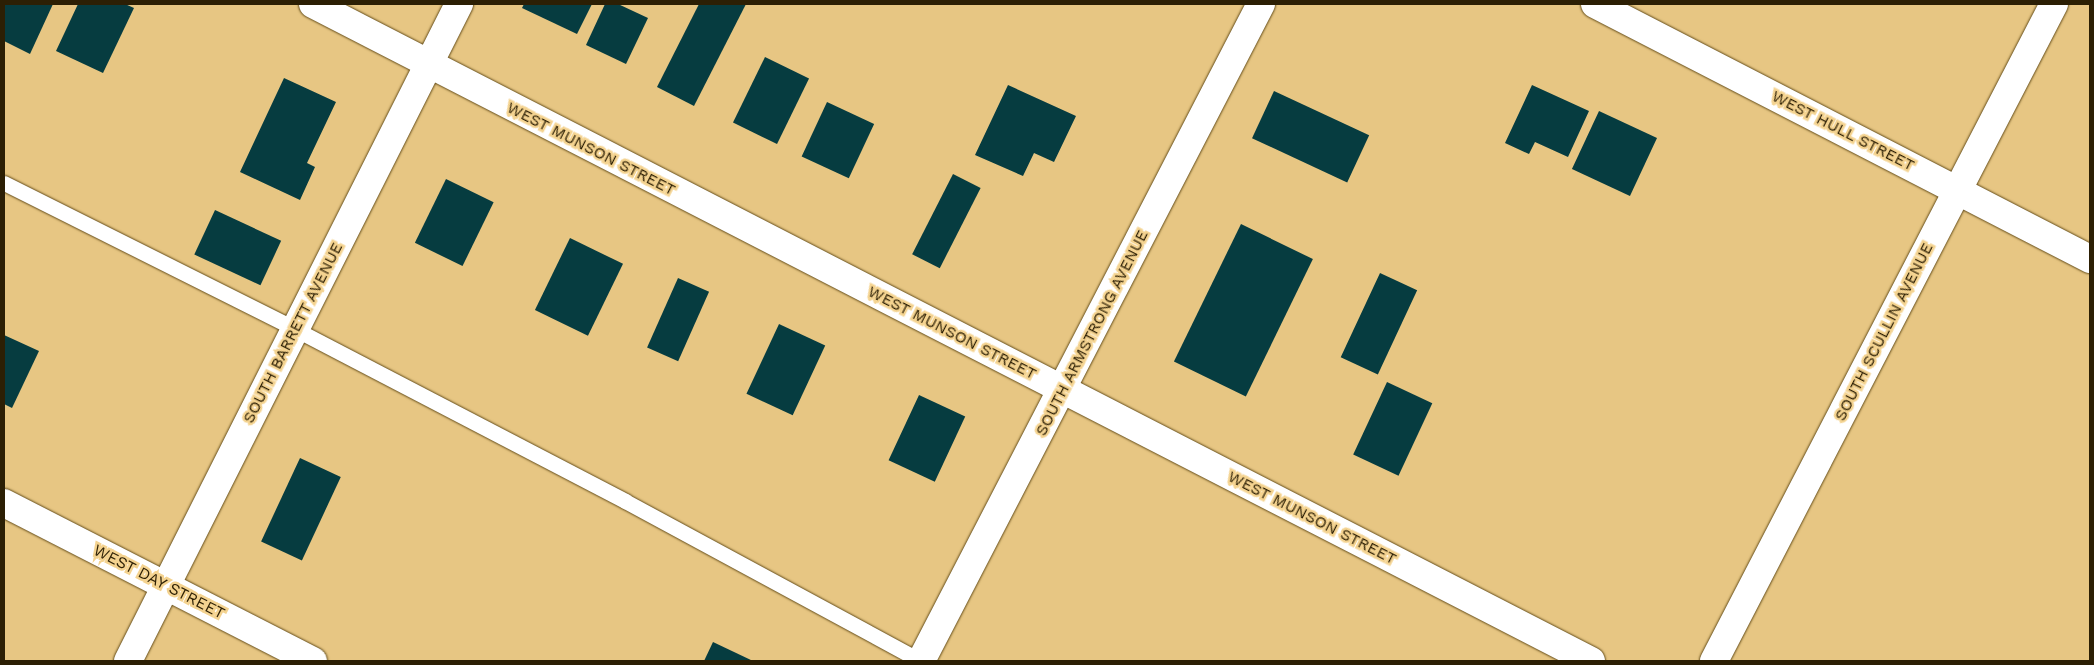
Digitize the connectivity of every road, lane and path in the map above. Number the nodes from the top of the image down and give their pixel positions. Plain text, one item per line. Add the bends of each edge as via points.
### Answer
1 (313, 4) edge
2 (459, 4) edge
3 (1261, 4) edge
4 (1595, 4) edge
5 (2054, 4) edge
6 (427, 65) junction
7 (4, 183) edge
8 (1957, 190) junction
9 (2090, 259) edge
10 (295, 329) junction
11 (1063, 390) junction
12 (4, 503) edge
13 (167, 586) junction
14 (128, 661) edge
15 (313, 661) edge
16 (921, 661) edge
17 (1591, 661) edge
18 (1714, 661) edge

1 - 6 street, WEST MUNSON STREET
2 - 6 street, SOUTH BARRETT AVENUE
3 - 11 street, SOUTH ARMSTRONG AVENUE
4 - 8 street, WEST HULL STREET
5 - 8 street, SOUTH SCULLIN AVENUE
6 - 10 street, SOUTH BARRETT AVENUE
6 - 11 street, WEST MUNSON STREET
7 - 10 lane
8 - 9 street, WEST HULL STREET
8 - 18 street, SOUTH SCULLIN AVENUE
10 - 13 street, SOUTH BARRETT AVENUE
10 - 16 lane via 625,501
11 - 16 street, SOUTH ARMSTRONG AVENUE
11 - 17 street, WEST MUNSON STREET
12 - 13 street, WEST DAY STREET
13 - 14 street, SOUTH BARRETT AVENUE
13 - 15 street, WEST DAY STREET

